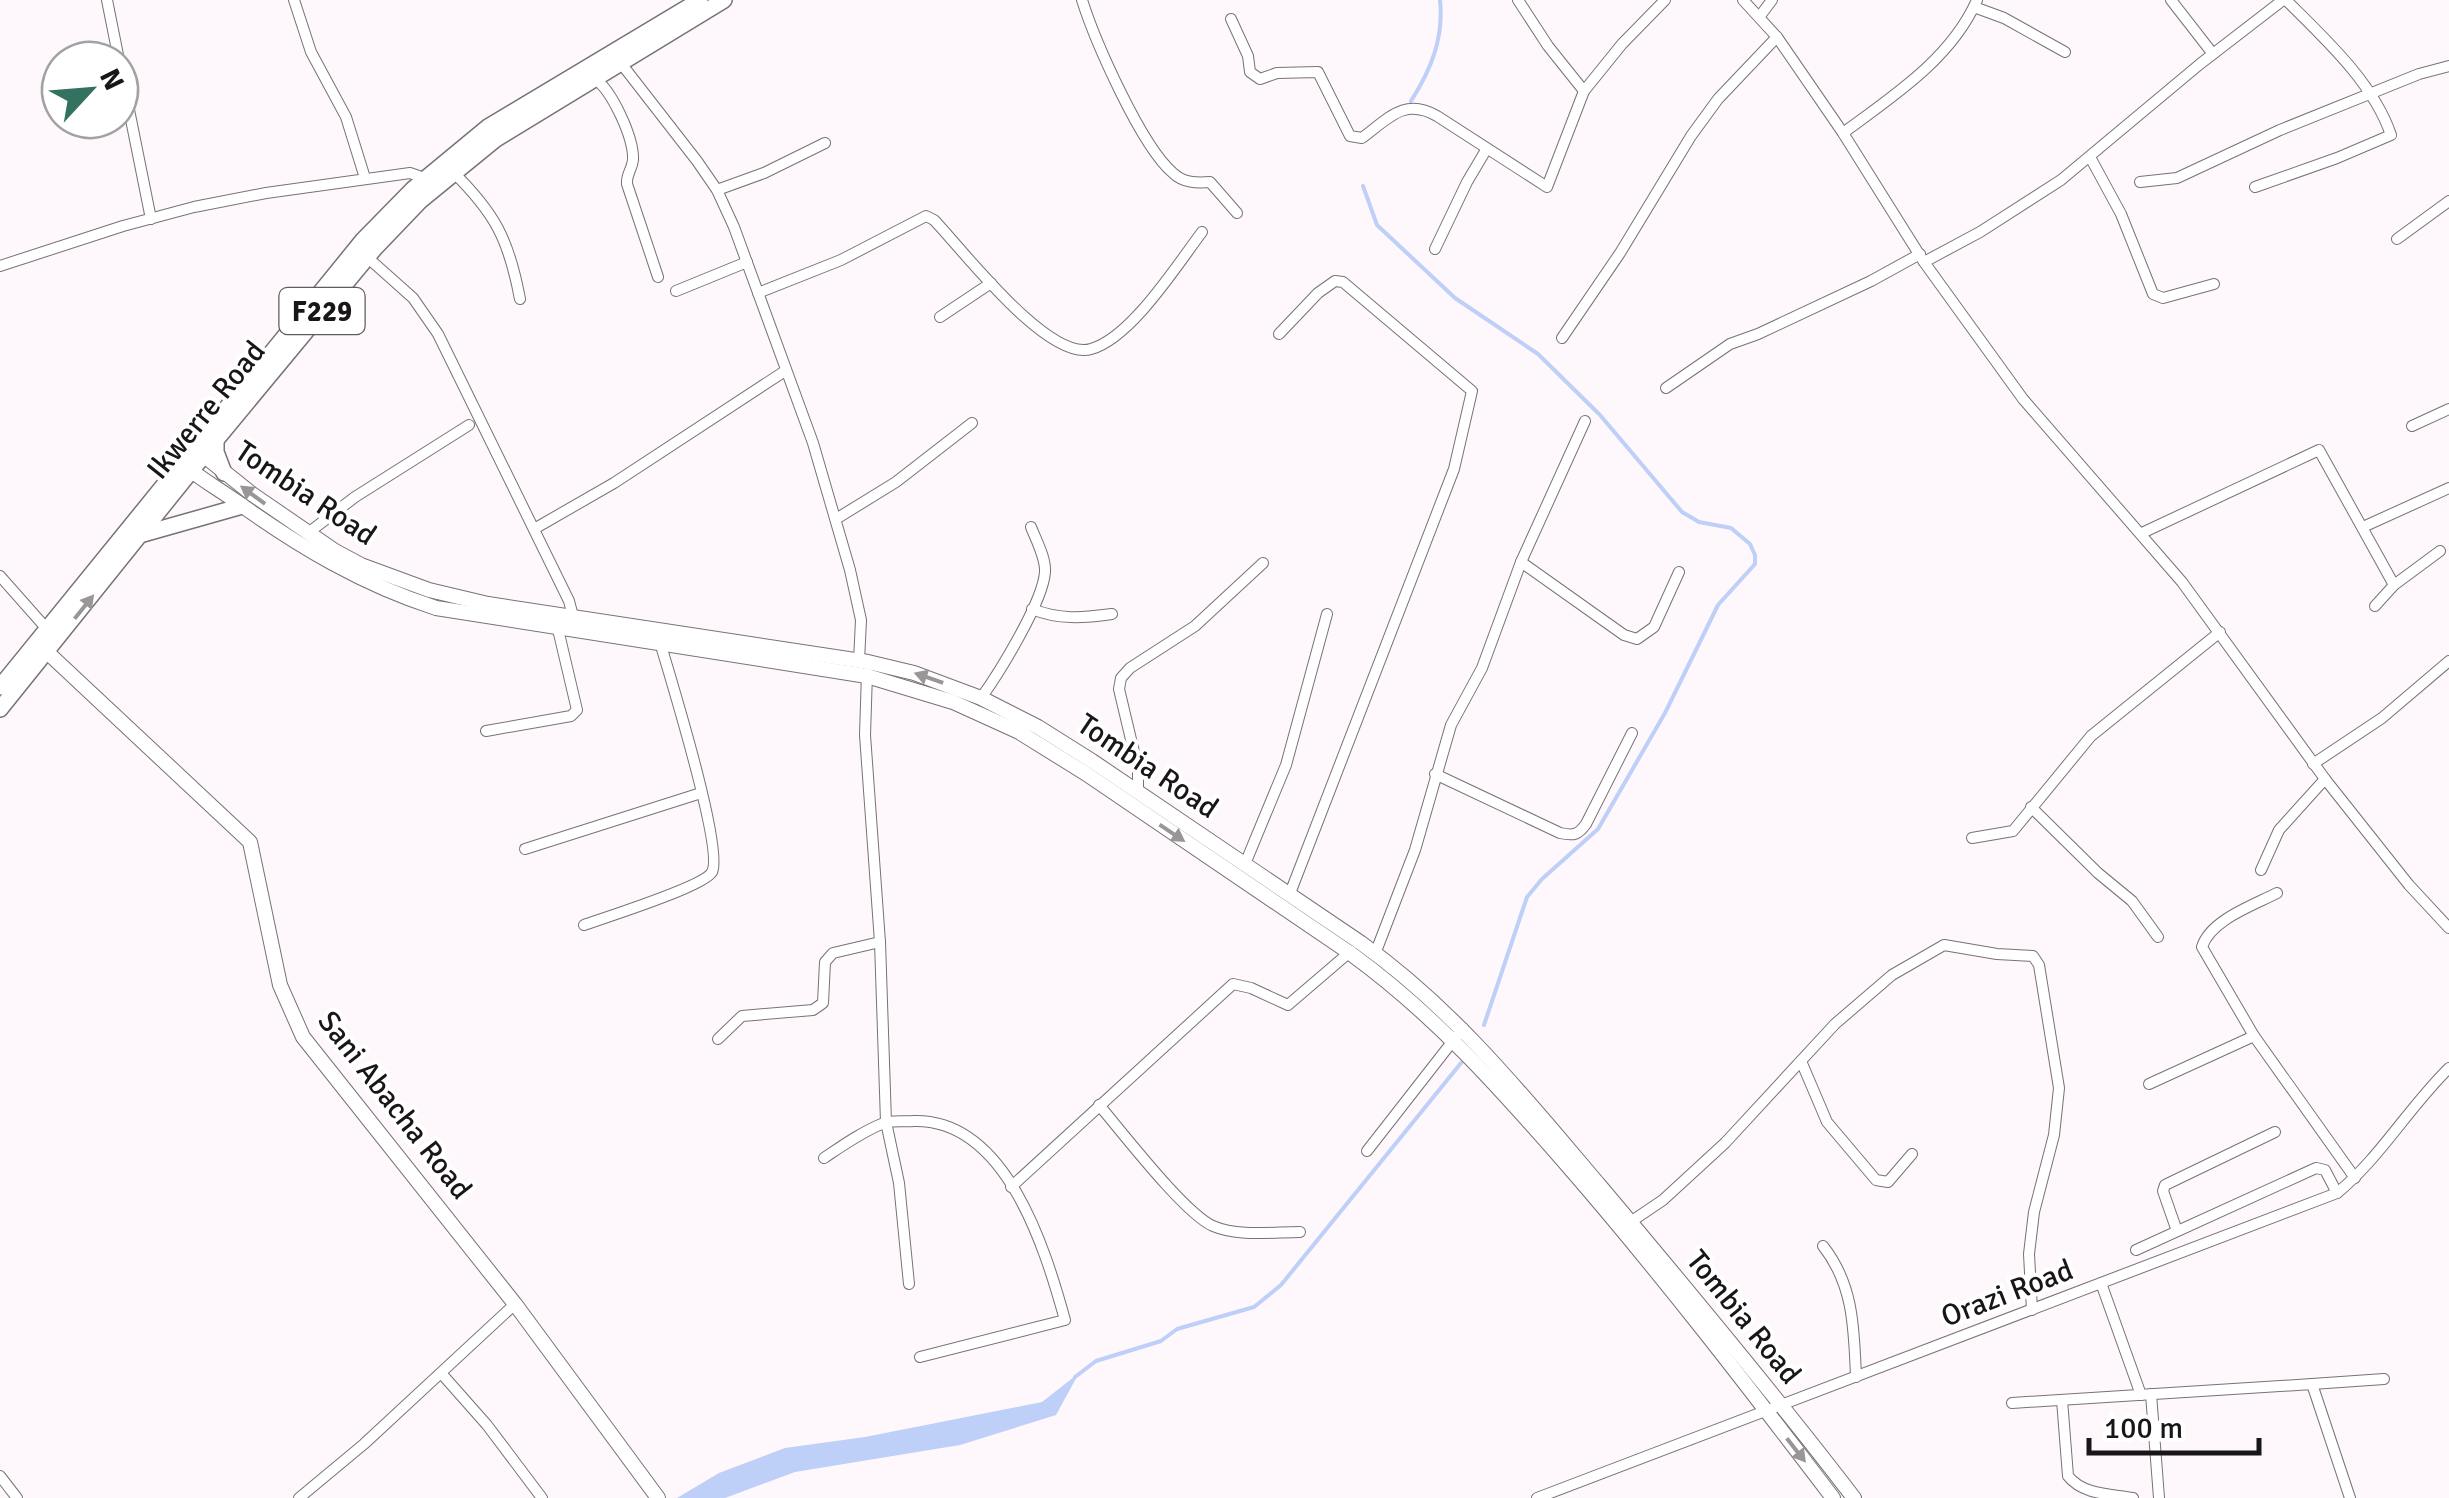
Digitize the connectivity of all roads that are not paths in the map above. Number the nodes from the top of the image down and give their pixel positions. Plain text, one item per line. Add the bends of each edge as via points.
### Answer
1 (107, 0) edge
2 (294, 0) edge
3 (700, 0) edge
4 (724, 0) edge
5 (1082, 0) edge
6 (1518, 0) edge
7 (1665, 0) edge
8 (1744, 0) edge
9 (1772, 0) edge
10 (2171, 0) edge
11 (2284, 0) edge
12 (1975, 3) edge
13 (1760, 16) junction
14 (1231, 20) dead end
15 (1777, 37) junction
16 (115, 40) edge
17 (2065, 52) dead end
18 (2213, 54) junction
19 (619, 61) junction
20 (2449, 66) edge
21 (594, 78) junction
22 (1584, 91) junction
23 (2369, 95) junction
24 (1843, 133) junction
25 (135, 140) edge
26 (825, 143) dead end
27 (1486, 150) junction
28 (2090, 157) junction
29 (452, 172) junction
30 (366, 178) junction
31 (432, 182) junction
32 (2140, 182) dead end
33 (2255, 187) dead end
34 (717, 190) junction
35 (2449, 201) edge
36 (1237, 213) dead end
37 (151, 219) junction
38 (1202, 232) dead end
39 (2397, 239) dead end
40 (1436, 250) dead end
41 (367, 258) junction
42 (1922, 258) junction
43 (747, 262) junction
44 (0, 266) edge
45 (658, 277) dead end
46 (992, 283) junction
47 (2214, 284) dead end
48 (676, 291) dead end
49 (758, 293) junction
50 (520, 298) dead end
51 (940, 317) dead end
52 (1279, 334) dead end
53 (1562, 338) dead end
54 (785, 371) junction
55 (1666, 388) dead end
56 (2449, 409) edge
57 (1584, 421) dead end
58 (972, 423) dead end
59 (470, 425) dead end
60 (2412, 426) dead end
61 (216, 440) junction
62 (198, 452) junction
63 (186, 467) junction
64 (224, 473) junction
65 (2449, 488) edge
66 (242, 506) junction
67 (836, 520) junction
68 (1031, 527) dead end
69 (2363, 528) junction
70 (534, 529) junction
71 (308, 533) junction
72 (2142, 533) junction
73 (142, 534) junction
74 (2440, 551) dead end
75 (1521, 562) junction
76 (1263, 563) dead end
77 (1679, 572) dead end
78 (0, 576) edge
79 (2394, 585) junction
80 (2374, 606) dead end
81 (1032, 608) junction
82 (1112, 614) dead end
83 (1327, 614) dead end
84 (556, 621) junction
85 (574, 623) junction
86 (46, 628) junction
87 (2220, 632) junction
88 (658, 636) junction
89 (46, 652) junction
90 (2449, 661) edge
91 (865, 666) junction
92 (0, 687) edge
93 (980, 698) junction
94 (0, 709) edge
95 (486, 732) dead end
96 (1632, 734) dead end
97 (2313, 764) junction
98 (1435, 774) junction
99 (2325, 779) junction
100 (1138, 792) junction
101 (701, 793) junction
102 (2032, 806) junction
103 (1972, 838) dead end
104 (524, 849) dead end
105 (1245, 864) junction
106 (2261, 870) dead end
107 (2278, 893) dead end
108 (1289, 896) junction
109 (584, 925) dead end
110 (2449, 928) edge
111 (2158, 936) dead end
112 (880, 942) junction
113 (1355, 948) junction
114 (1375, 954) junction
115 (1459, 1034) junction
116 (2254, 1036) junction
117 (718, 1040) dead end
118 (1801, 1061) junction
119 (2449, 1068) edge
120 (2149, 1084) dead end
121 (1098, 1105) junction
122 (886, 1122) junction
123 (2275, 1132) dead end
124 (1367, 1150) dead end
125 (1912, 1154) dead end
126 (824, 1158) dead end
127 (2355, 1178) junction
128 (1010, 1187) junction
129 (2337, 1193) junction
130 (1626, 1225) junction
131 (2178, 1231) junction
132 (1300, 1232) dead end
133 (1823, 1246) dead end
134 (2136, 1250) dead end
135 (2100, 1283) junction
136 (909, 1284) dead end
137 (515, 1304) junction
138 (2032, 1310) junction
139 (920, 1357) dead end
140 (441, 1373) junction
141 (1856, 1377) junction
142 (2384, 1379) dead end
143 (2312, 1384) junction
144 (2146, 1394) junction
145 (2062, 1400) junction
146 (2012, 1403) dead end
147 (1772, 1406) junction
148 (0, 1476) edge
149 (17, 1498) edge
150 (299, 1498) edge
151 (542, 1498) edge
152 (658, 1498) edge
153 (1537, 1498) edge
154 (1833, 1498) edge
155 (1853, 1498) edge
156 (2133, 1498) edge
157 (2159, 1498) edge
158 (2350, 1498) edge

1 - 16 street
2 - 30 street
3 - 31 main road, Ikwerre Road / F229 via 488,127
4 - 19 main road, Ikwerre Road / F229
5 - 36 street via 1122,94 1172,173 1210,182
6 - 22 street
7 - 22 street
8 - 13 street
9 - 13 street
10 - 18 street
11 - 18 street
11 - 23 street
12 - 17 street
12 - 24 street via 1927,67
13 - 15 street
14 - 27 street via 1250,72 1260,80 1318,72 1350,136 1356,139 1404,108 1420,108
15 - 24 street
15 - 53 street via 1691,136
18 - 28 street
19 - 21 main road, Ikwerre Road / F229
19 - 34 street
20 - 23 street
21 - 29 main road, Ikwerre Road / F229
21 - 45 street via 620,111 633,159 627,184
22 - 27 street via 1548,186
23 - 32 street via 2177,178
23 - 33 street via 2391,135
24 - 42 street
25 - 37 street
26 - 34 street
27 - 40 street
28 - 42 street via 2022,206
28 - 47 street via 2153,294 2163,298
29 - 31 main road, Ikwerre Road / F229
29 - 50 street via 496,219
30 - 31 street via 410,173
30 - 37 street
31 - 41 main road, Ikwerre Road / F229
31 - 62 main road, Ikwerre Road / F229 via 363,240
34 - 43 street
35 - 39 street
37 - 44 street
38 - 46 street via 1134,320 1096,348 1064,346
41 - 61 main road, Ikwerre Road / F229
41 - 70 street via 427,316
42 - 55 street via 1730,344
42 - 72 street via 2023,400
43 - 48 street
43 - 49 street
46 - 49 street via 926,216
46 - 51 street
49 - 54 street
52 - 108 street via 1318,293 1344,282 1472,392 1454,469
54 - 67 street
54 - 70 street
56 - 60 street
57 - 75 street
58 - 67 street
59 - 71 street
61 - 62 main road, Ikwerre Road / F229
61 - 64 main road
62 - 63 main road, Ikwerre Road / F229
62 - 64 main road, Tombia Road
63 - 66 main road, Tombia Road
63 - 73 main road, Ikwerre Road / F229
63 - 86 main road, Ikwerre Road / F229
71 -> 64 main road, Tombia Road
65 - 69 street
66 - 73 main road
66 - 84 main road, Tombia Road via 378,588 436,608
67 - 91 street via 857,595
68 - 81 street via 1045,572
69 - 72 street via 2319,450
69 - 79 street
70 - 85 street
71 - 84 main road, Tombia Road via 393,578
72 - 87 street
89 -> 73 main road, Ikwerre Road / F229
74 - 79 street
75 - 77 street via 1638,639 1654,627
75 - 98 street
76 - 100 street via 1195,626 1121,678
78 - 86 street
79 - 80 street
81 - 82 street via 1051,616
81 - 93 street
83 - 105 street via 1286,765
84 - 85 main road, Tombia Road
84 - 95 street via 577,710
85 - 88 main road, Tombia Road
86 - 92 main road, Ikwerre Road / F229
87 - 97 street
87 - 102 street via 2092,736
88 - 91 main road, Tombia Road
88 - 101 street
89 - 94 main road, Ikwerre Road / F229
89 - 137 main road, Sani Abacha Road via 250,842 280,985 303,1037
90 - 97 street
93 -> 91 main road, Tombia Road via 914,673
91 - 112 street
91 -> 113 main road, Tombia Road via 1019,732
93 - 100 main road, Tombia Road
96 - 98 street via 1586,824 1572,836
97 - 99 street
98 - 114 street via 1415,850
99 - 106 street via 2279,830
99 - 110 street
100 - 105 main road, Tombia Road
101 - 104 street
101 - 109 street via 714,857 706,879
102 - 103 street via 2014,832
102 - 111 street via 2132,901
105 - 108 main road, Tombia Road
107 - 116 street via 2225,921 2202,942
108 - 113 main road, Tombia Road
112 - 117 street via 833,953 825,962 823,1003 813,1010 742,1016
112 - 122 street
113 - 114 main road, Tombia Road
113 - 115 main road, Tombia Road
113 - 121 street via 1288,1005 1233,984
114 - 115 main road, Tombia Road
115 - 124 street
115 - 130 main road, Tombia Road
116 - 120 street
116 - 127 street
118 - 125 street via 1827,1122 1876,1180 1888,1182
118 - 130 street via 1725,1143
118 - 138 street via 1868,994 1936,948 2036,959 2059,1088 2032,1226
119 - 127 street, Orazi Road
121 - 128 street
121 - 132 street via 1212,1226
122 - 126 street
122 - 128 street via 955,1128 991,1156
122 - 136 street
123 - 131 street via 2165,1184
127 - 129 street, Orazi Road
128 - 139 street via 1038,1234 1064,1320
129 - 131 street via 2325,1170 2316,1168
129 - 135 street, Orazi Road
130 - 147 main road, Tombia Road
131 - 134 street
133 - 141 street via 1851,1305
135 - 138 street, Orazi Road
135 - 144 street
137 - 140 street
137 - 152 main road, Sani Abacha Road
138 - 141 street, Orazi Road
140 - 150 street
140 - 151 street
141 - 147 street, Orazi Road
142 - 143 street
143 - 144 street
143 - 158 street
144 - 145 street
144 - 157 street
145 - 146 street
145 - 156 street via 2072,1482
147 - 153 street, Orazi Road
147 -> 154 main road, Tombia Road
147 - 155 main road, Tombia Road
148 - 149 street

